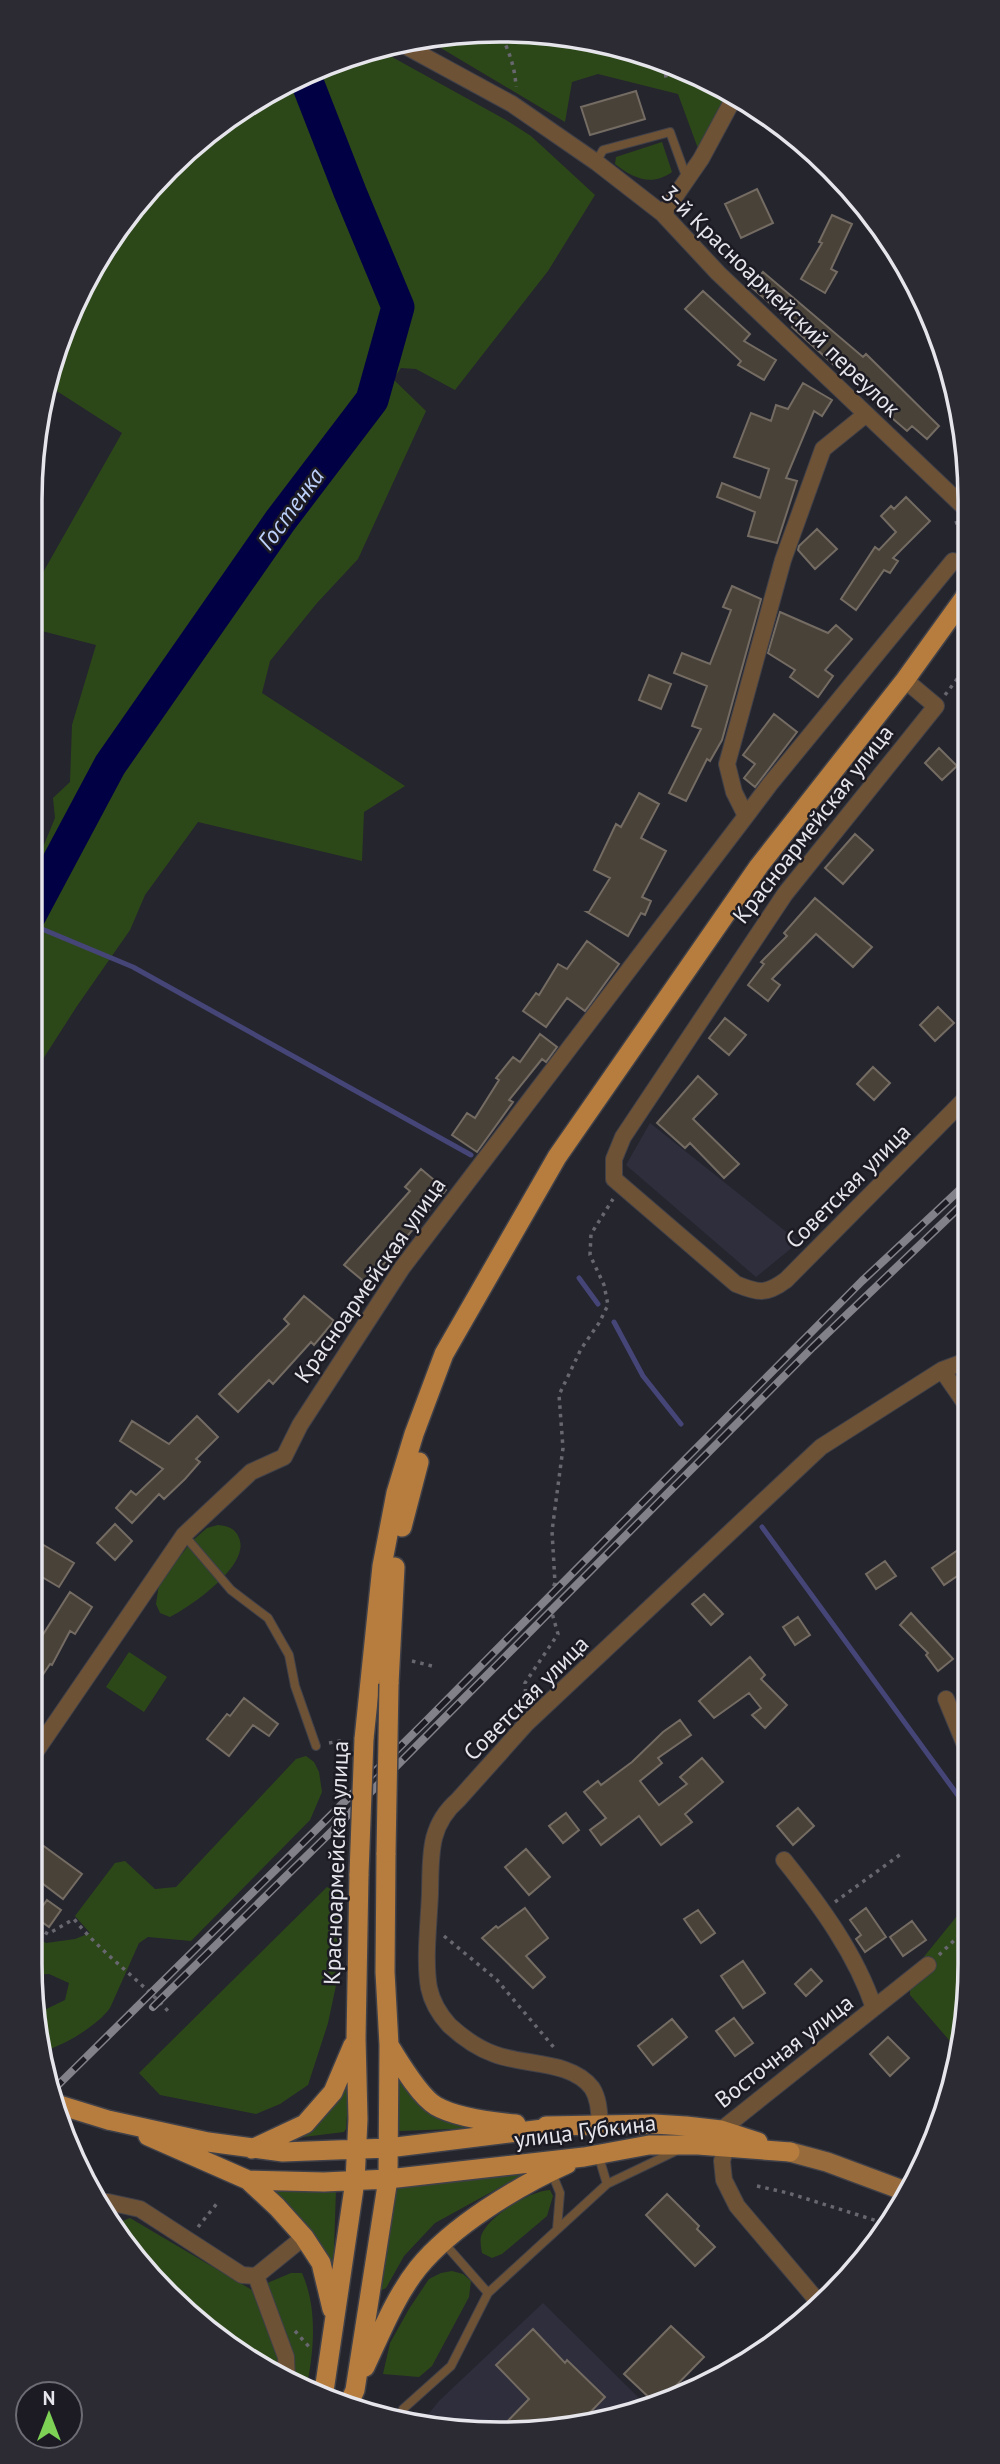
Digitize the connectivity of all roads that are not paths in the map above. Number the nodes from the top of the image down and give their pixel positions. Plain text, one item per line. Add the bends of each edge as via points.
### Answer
1 (413, 51) edge
2 (731, 104) edge
3 (596, 162) junction
4 (687, 179) junction
5 (663, 214) junction
6 (865, 415) junction
7 (958, 502) edge
8 (953, 561) dead end
9 (958, 606) edge
10 (905, 680) junction
11 (746, 816) junction
12 (958, 1106) edge
13 (489, 1274) junction
14 (752, 1291) joint
15 (958, 1364) edge
16 (942, 1370) junction
17 (958, 1393) edge
18 (184, 1535) junction
19 (946, 1699) dead end
20 (958, 1728) edge
21 (42, 1742) edge
22 (316, 1746) road end
23 (784, 1860) dead end
24 (928, 1965) road end
25 (874, 2008) junction
26 (356, 2038) junction
27 (388, 2045) junction
28 (65, 2107) edge
29 (108, 2120) junction
30 (600, 2124) junction
31 (559, 2127) junction
32 (723, 2138) junction
33 (689, 2145) junction
34 (388, 2148) junction
35 (252, 2149) junction
36 (357, 2149) junction
37 (591, 2156) junction
38 (528, 2163) junction
39 (552, 2171) junction
40 (388, 2179) junction
41 (248, 2180) junction
42 (355, 2181) junction
43 (607, 2184) junction
44 (899, 2189) edge
45 (109, 2202) edge
46 (140, 2208) junction
47 (115, 2212) edge
48 (557, 2229) junction
49 (304, 2237) junction
50 (444, 2243) junction
51 (256, 2276) junction
52 (488, 2293) junction
53 (814, 2297) edge
54 (334, 2320) junction
55 (287, 2369) edge
56 (325, 2387) edge
57 (351, 2397) edge
58 (352, 2397) edge
59 (403, 2411) edge

1 - 3 street, 3-й Красноармейский переулок via 512,104
2 - 4 street
3 - 4 lane via 603,150 670,132
3 - 5 street, 3-й Красноармейский переулок
4 - 5 street
5 - 6 street, 3-й Красноармейский переулок
6 - 7 street, 3-й Красноармейский переулок
6 - 11 street via 823,449 783,560 727,764
8 - 11 street, Красноармейская улица
9 - 10 main road, Красноармейская улица
10 - 13 main road, Красноармейская улица via 752,877 556,1157
10 - 14 street, Красноармейская улица via 936,706 785,894 623,1137 614,1159 614,1179 736,1284
11 - 18 street, Красноармейская улица via 402,1268 300,1425 285,1457 251,1472
12 - 14 street, Советская улица via 786,1280 772,1291
13 - 26 main road, Красноармейская улица, bridge via 444,1354 414,1434 396,1493 382,1566 358,1739
13 - 27 main road, Красноармейская улица, bridge via 435,1408 409,1498 393,1580 384,1972
15 - 16 street, Советская улица
16 - 17 street
16 - 30 street, Советская улица via 821,1447 526,1724 446,1810 438,1825 432,1844 429,1988 442,2017 466,2039 494,2054 579,2075 593,2089
18 - 21 street, Красноармейская улица
18 - 22 lane via 231,1591 268,1618 289,1655
19 - 20 street
23 - 25 street, Восточная улица via 864,1979
24 - 25 street, Восточная улица
25 - 32 street, Восточная улица
26 - 35 main road via 333,2092 319,2110 305,2124
26 - 36 main road, Красноармейская улица
27 - 31 main road via 435,2105 486,2122
27 - 34 main road, Красноармейская улица
28 - 29 main road, bridge
29 - 35 main road, улица Губкина
29 - 41 main road
30 - 31 main road, улица Губкина
30 - 32 main road, улица Губкина via 654,2124
31 - 34 main road, улица Губкина
32 - 33 main road, улица Губкина
32 - 44 main road, улица Губкина via 827,2162
32 - 53 street via 724,2180 737,2206
33 - 37 main road, улица Губкина via 649,2145
33 - 43 lane
34 - 36 main road, улица Губкина
34 - 40 main road, Красноармейская улица
35 - 36 main road, улица Губкина
36 - 42 main road, Красноармейская улица
37 - 38 main road, улица Губкина
37 - 39 main road
37 - 43 lane
38 - 39 lane
38 - 40 main road, улица Губкина
39 - 48 lane via 560,2193
39 - 50 main road via 482,2211
40 - 42 main road, улица Губкина
40 - 57 main road, Красноармейская улица
41 - 42 main road, улица Губкина
41 - 49 main road
42 - 54 main road, Красноармейская улица
43 - 48 lane
45 - 46 street
46 - 47 street
46 - 51 street via 242,2275
48 - 52 lane
49 - 51 street
49 - 54 main road via 321,2263
50 - 52 lane
50 - 58 main road via 419,2266 396,2301
51 - 55 street
52 - 59 lane via 451,2366
54 - 56 main road, Красноармейская улица

